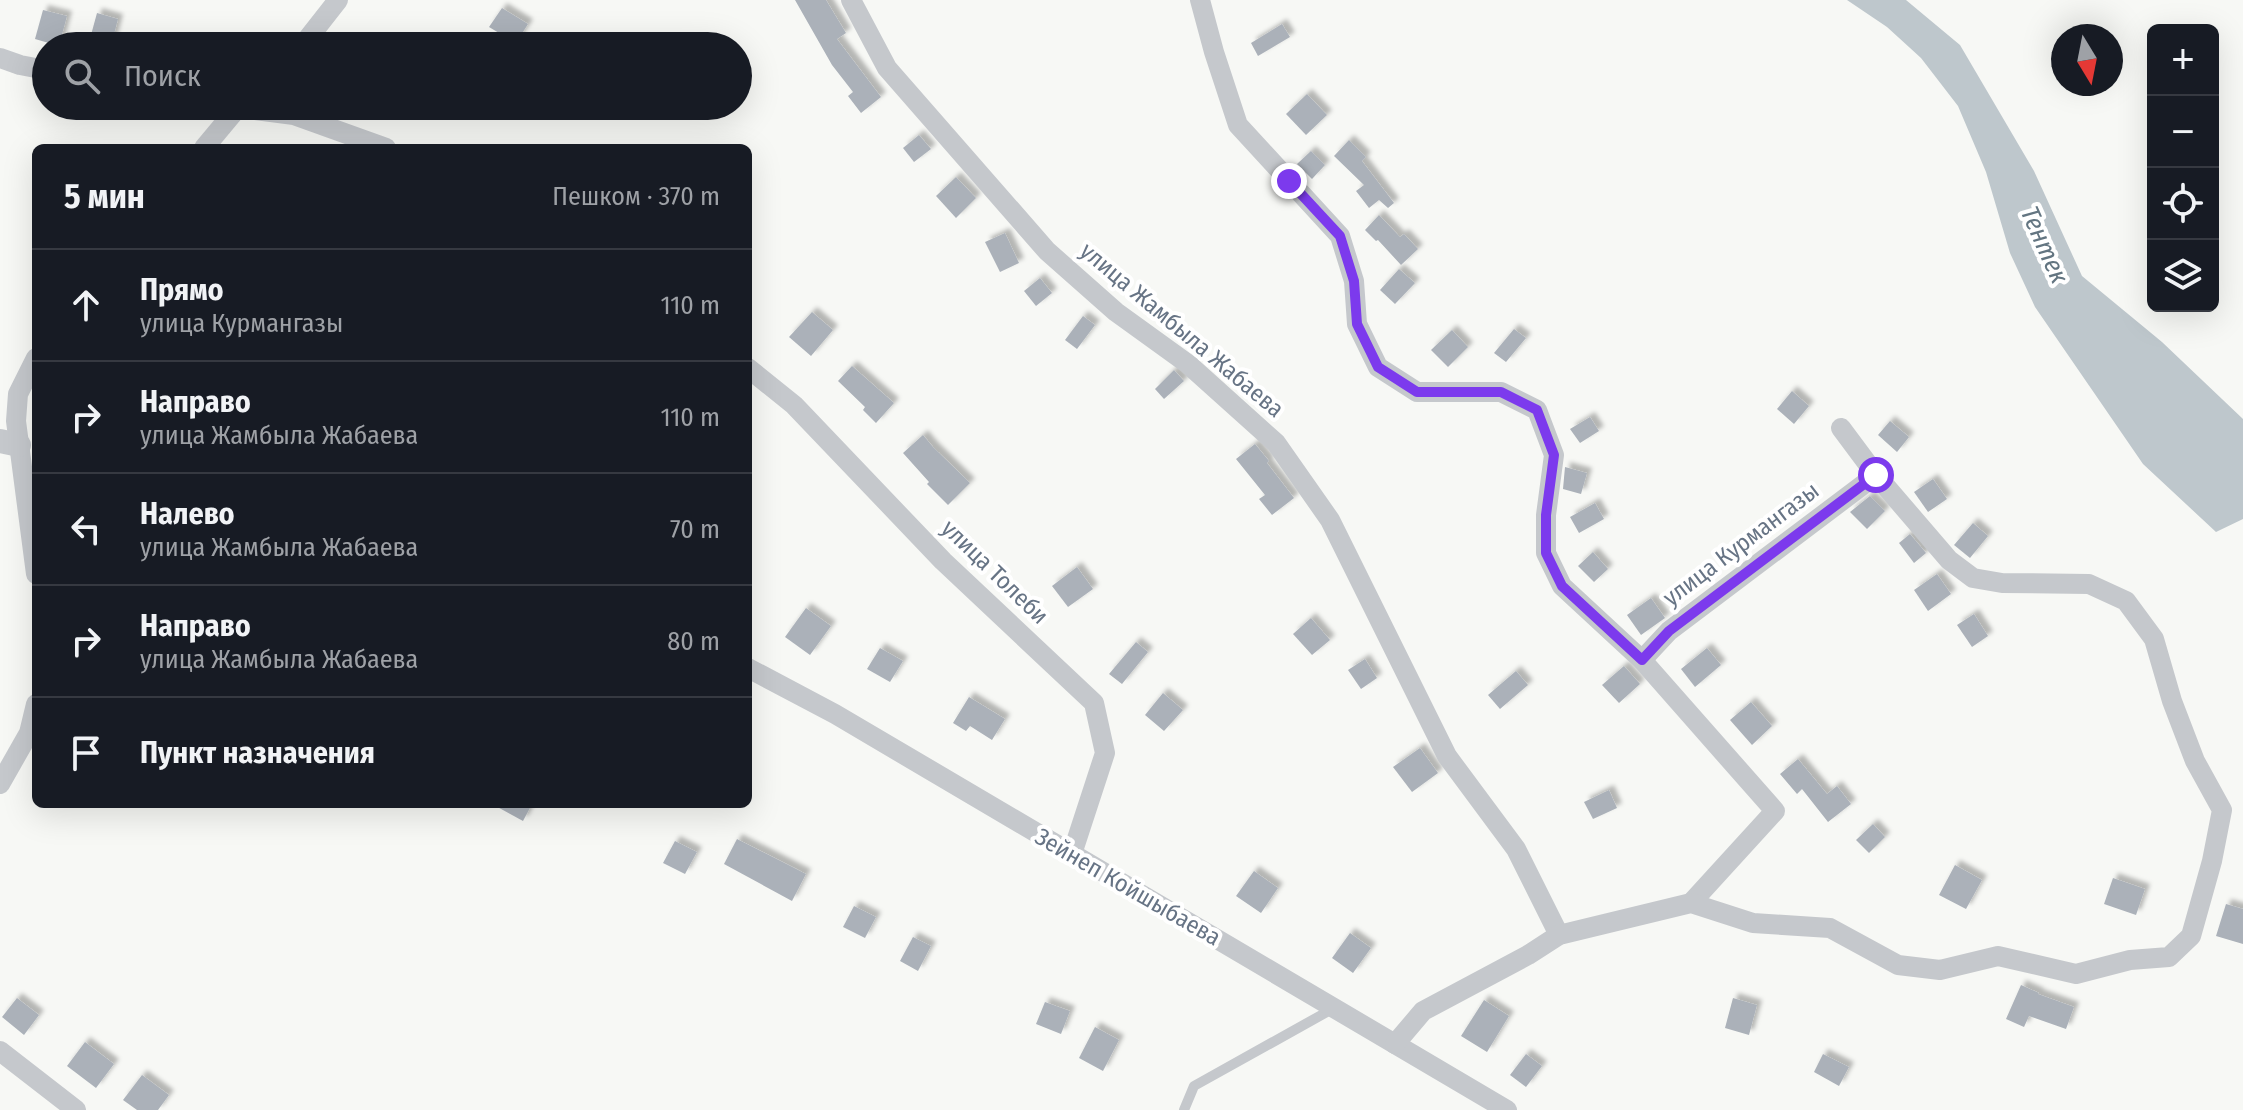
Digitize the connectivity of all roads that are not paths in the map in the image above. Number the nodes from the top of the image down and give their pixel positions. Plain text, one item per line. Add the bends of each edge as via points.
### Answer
1 (338, 0) edge
2 (851, 0) edge
3 (1200, 0) edge
4 (313, 32) edge
5 (0, 58) edge
6 (32, 67) edge
7 (224, 120) edge
8 (308, 120) edge
9 (207, 144) edge
10 (375, 144) edge
11 (32, 366) edge
12 (752, 371) edge
13 (1841, 428) dead end
14 (18, 445) edge
15 (1876, 475) junction
16 (32, 545) edge
17 (1642, 660) junction
18 (752, 670) edge
19 (32, 721) edge
20 (0, 784) edge
21 (1072, 854) junction
22 (1691, 903) junction
23 (1559, 935) junction
24 (1334, 1008) junction
25 (1395, 1044) junction
26 (0, 1051) edge
27 (76, 1110) edge
28 (1184, 1110) edge
29 (1507, 1110) edge

1 - 4 street
2 - 23 street, улица Жамбыла Жабаева via 887,68 1047,251 1276,443 1330,520 1447,756 1516,849
3 - 17 street via 1238,125 1340,236 1354,281 1357,324 1378,367 1417,392 1501,392 1537,410 1554,455 1546,553 1562,586
5 - 6 street
7 - 9 street
8 - 10 street
11 - 14 street via 18,394
12 - 21 street, улица Толеби via 794,405 943,561 1094,703 1105,753
13 - 15 street
14 - 16 street
15 - 17 street, улица Курмангазы via 1669,631
15 - 22 street via 1949,560 1973,578 2089,584 2126,601 2154,639 2195,761 2222,810 2191,936 2169,957 2130,960 2076,974 1998,956 1940,970 1898,965 1830,928 1753,923
17 - 22 street via 1775,811
18 - 21 street, Зейнеп Койшыбаева
19 - 20 street
21 - 24 street, Зейнеп Койшыбаева
22 - 23 street
23 - 25 street via 1423,1011
24 - 25 street, Зейнеп Койшыбаева
24 - 28 lane via 1194,1086
25 - 29 street, Зейнеп Койшыбаева
26 - 27 street

